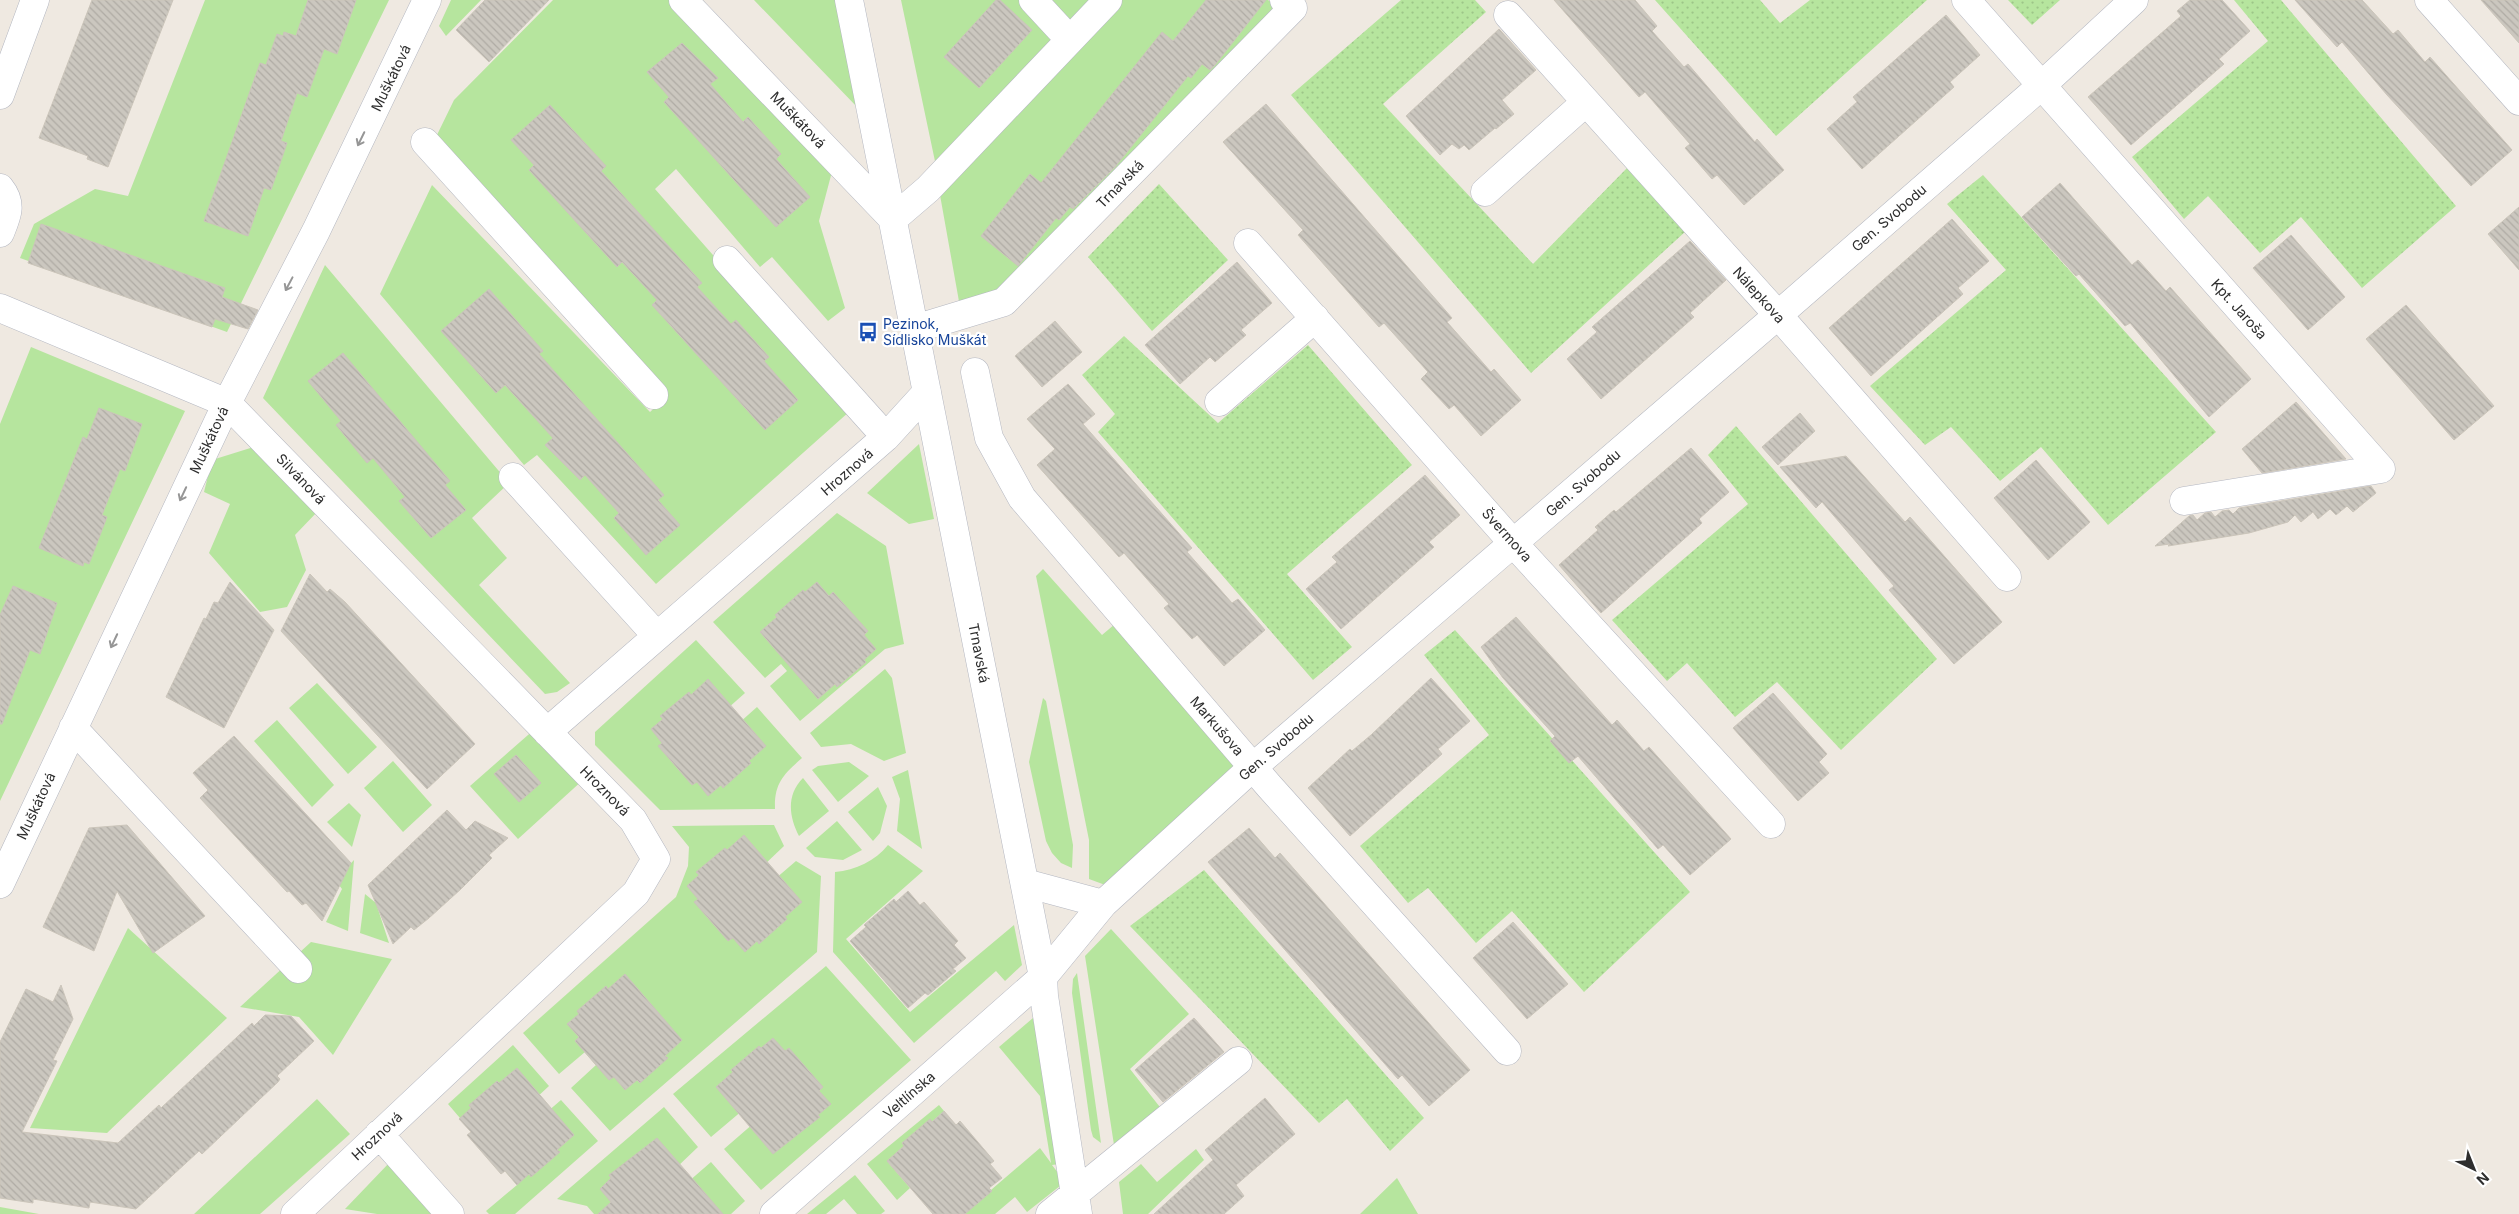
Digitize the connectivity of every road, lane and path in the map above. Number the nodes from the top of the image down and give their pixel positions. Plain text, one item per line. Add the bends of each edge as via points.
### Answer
1 (35, 0) edge
2 (427, 0) edge
3 (683, 0) edge
4 (849, 0) edge
5 (1033, 0) edge
6 (1108, 0) edge
7 (1284, 0) edge
8 (1966, 0) edge
9 (2134, 0) edge
10 (2429, 0) edge
11 (1508, 15) dead end
12 (1070, 40) junction
13 (2041, 86) junction
14 (0, 95) edge
15 (2519, 101) edge
16 (1586, 102) junction
17 (425, 142) dead end
18 (0, 188) edge
19 (1485, 192) dead end
20 (893, 219) junction
21 (0, 233) edge
22 (1248, 242) dead end
23 (727, 260) dead end
24 (0, 308) edge
25 (1778, 315) junction
26 (1315, 318) junction
27 (915, 329) junction
28 (975, 372) dead end
29 (927, 392) junction
30 (654, 395) dead end
31 (1219, 402) dead end
32 (226, 403) junction
33 (886, 438) junction
34 (514, 477) dead end
35 (2184, 501) dead end
36 (1513, 542) junction
37 (2007, 577) dead end
38 (657, 636) junction
39 (73, 728) junction
40 (547, 732) junction
41 (1253, 767) junction
42 (1771, 824) dead end
43 (1025, 883) junction
44 (0, 884) edge
45 (1103, 904) junction
46 (298, 969) dead end
47 (1044, 977) junction
48 (1507, 1051) dead end
49 (1238, 1061) dead end
50 (379, 1134) junction
51 (1076, 1204) edge
52 (295, 1214) edge
53 (450, 1214) edge
54 (774, 1214) edge
55 (1050, 1214) edge

1 - 14 street
2 -> 32 street, Muškátová via 316,231
3 - 20 street, Muškátová
4 - 20 street, Trnavská
5 - 12 street
6 - 12 street
7 - 27 street, Trnavská via 1293,8 1004,302
8 - 13 street, Kpt. Jaroša
9 - 13 street, Gen. Svobodu
10 - 15 street
11 - 16 street, Nálepkova
12 - 20 street via 928,189
13 - 25 street, Gen. Svobodu
13 - 35 street, Kpt. Jaroša via 2381,469
16 - 19 street
16 - 25 street, Nálepkova
17 - 30 street
18 - 21 street via 6,195 9,210
20 - 27 street, Trnavská
22 - 26 street, Švermova
23 - 33 street
24 - 32 street, Silvánová
25 - 36 street, Gen. Svobodu
25 - 37 street, Nálepkova
26 - 31 street
26 - 36 street, Švermova
27 - 29 street, Trnavská
28 - 41 street, Markušova via 989,438 1022,498
29 - 33 street, Hroznová
29 - 43 street, Trnavská
32 -> 39 street, Muškátová
32 - 40 street, Silvánová
33 - 38 street, Hroznová
34 - 38 street
36 - 41 street, Gen. Svobodu
36 - 42 street, Švermova
38 - 40 street, Hroznová
39 - 44 street, Muškátová
39 - 46 street
40 - 50 street, Hroznová via 633,820 656,859 636,893
41 - 45 street, Gen. Svobodu
41 - 48 street, Markušova
43 - 45 street
43 - 47 street, Trnavská
45 - 47 street, Gen. Svobodu
47 - 51 street, Trnavská via 1044,996
47 - 54 street, Veltlínska
49 - 51 street
50 - 52 street, Hroznová
50 - 53 street
51 - 55 street

